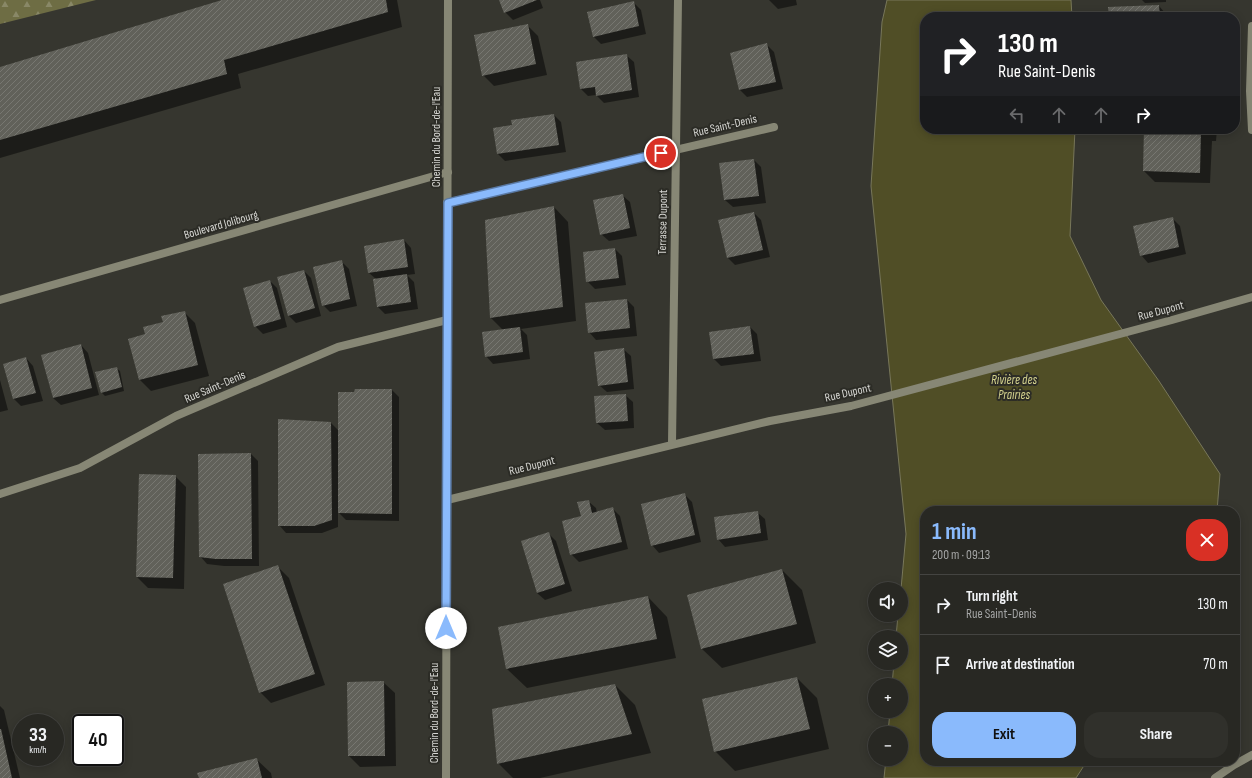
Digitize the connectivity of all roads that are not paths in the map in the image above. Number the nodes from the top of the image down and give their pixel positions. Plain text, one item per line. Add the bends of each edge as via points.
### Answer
1 (448, 0) edge
2 (678, 0) edge
3 (1252, 26) edge
4 (774, 127) dead end
5 (1252, 130) edge
6 (676, 150) junction
7 (448, 172) junction
8 (448, 203) junction
9 (1252, 298) edge
10 (0, 300) edge
11 (447, 320) junction
12 (672, 444) junction
13 (0, 494) edge
14 (447, 500) junction
15 (1252, 755) edge
16 (1240, 762) edge
17 (1233, 766) edge
18 (446, 778) edge
19 (1215, 778) edge

1 - 7 street, Chemin du Bord-de-l'Eau
2 - 6 street, Terrasse Dupont
3 - 5 street
4 - 6 street, Rue Saint-Denis
6 - 8 street, Rue Saint-Denis
6 - 12 street, Terrasse Dupont
7 - 8 street, Chemin du Bord-de-l'Eau
7 - 10 street, Boulevard Jolibourg
8 - 11 street, Chemin du Bord-de-l'Eau
9 - 12 street, Rue Dupont via 851,406 770,421
11 - 13 street, Rue Saint-Denis via 338,347 176,416 80,468
11 - 14 street, Chemin du Bord-de-l'Eau
12 - 14 street, Rue Dupont
14 - 18 street, Chemin du Bord-de-l'Eau
15 - 16 street
17 - 19 street

